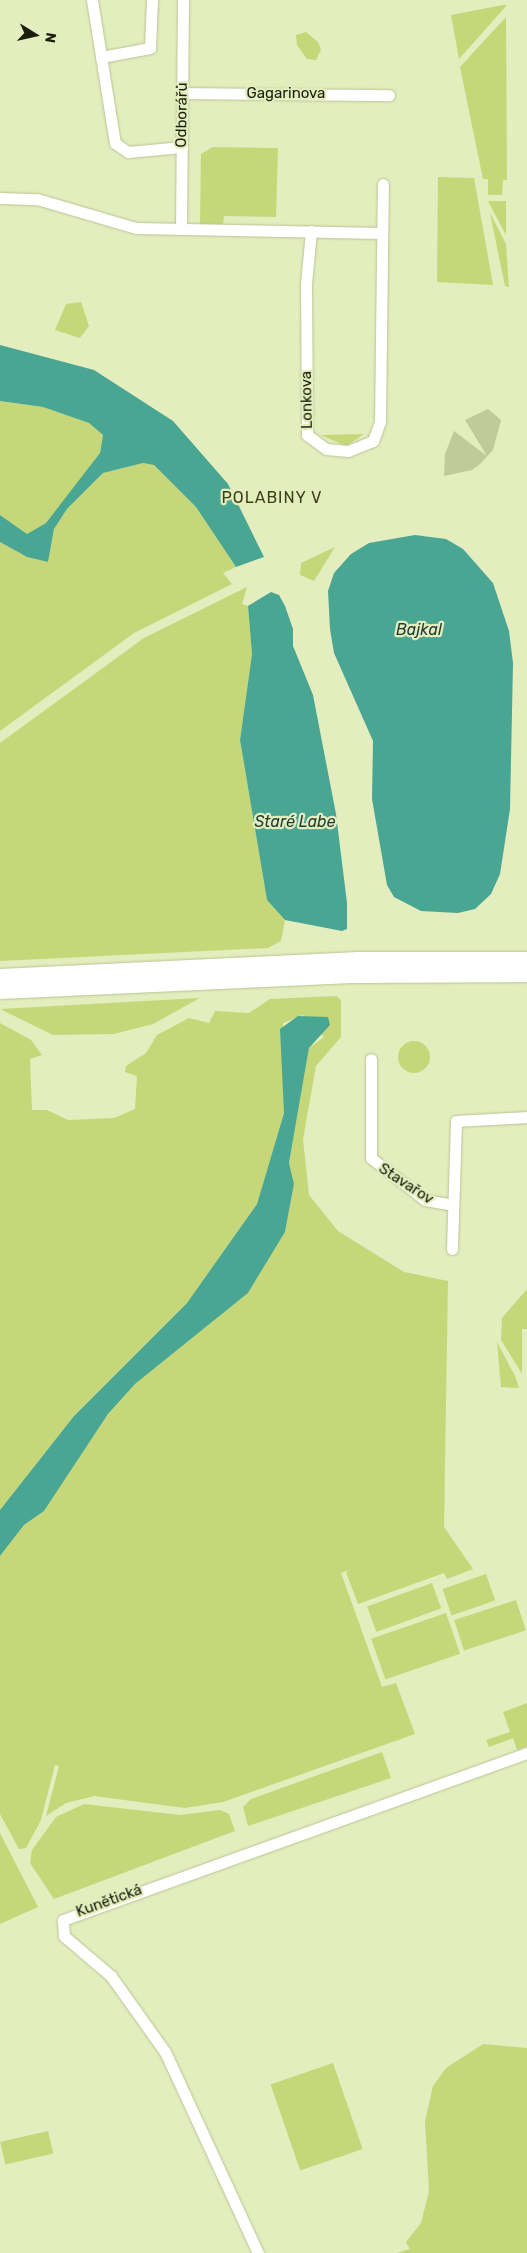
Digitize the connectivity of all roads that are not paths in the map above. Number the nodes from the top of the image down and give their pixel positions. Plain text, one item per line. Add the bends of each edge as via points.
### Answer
1 (92, 0) edge
2 (152, 0) edge
3 (183, 0) edge
4 (101, 57) junction
5 (182, 94) junction
6 (389, 95) dead end
7 (182, 147) junction
8 (383, 184) dead end
9 (0, 198) edge
10 (181, 229) junction
11 (311, 231) junction
12 (380, 233) junction
13 (527, 960) edge
14 (527, 974) edge
15 (0, 977) edge
16 (0, 991) edge
17 (371, 1059) dead end
18 (527, 1118) edge
19 (452, 1204) junction
20 (452, 1249) dead end
21 (527, 1753) edge
22 (258, 2253) edge

1 - 4 street
2 - 4 street via 150,48
3 - 5 street, Odborářů
4 - 7 street via 117,147 128,152
5 - 6 street, Gagarinova
5 - 7 street, Odborářů
7 - 10 street, Odborářů
8 - 12 street, Lonkova
9 - 10 street via 52,203 125,227
10 - 11 street
11 - 12 street
11 - 12 street, Lonkova via 306,284 307,435 318,445 339,452 368,445 380,428
13 - 15 main road via 359,960
14 - 16 main road via 352,975
17 - 19 street, Stavařov via 371,1158 425,1200
18 - 19 street, Stavařov via 456,1121
19 - 20 street, Stavařov
21 - 22 street, Kunětická via 63,1920 64,1936 111,1976 165,2052

